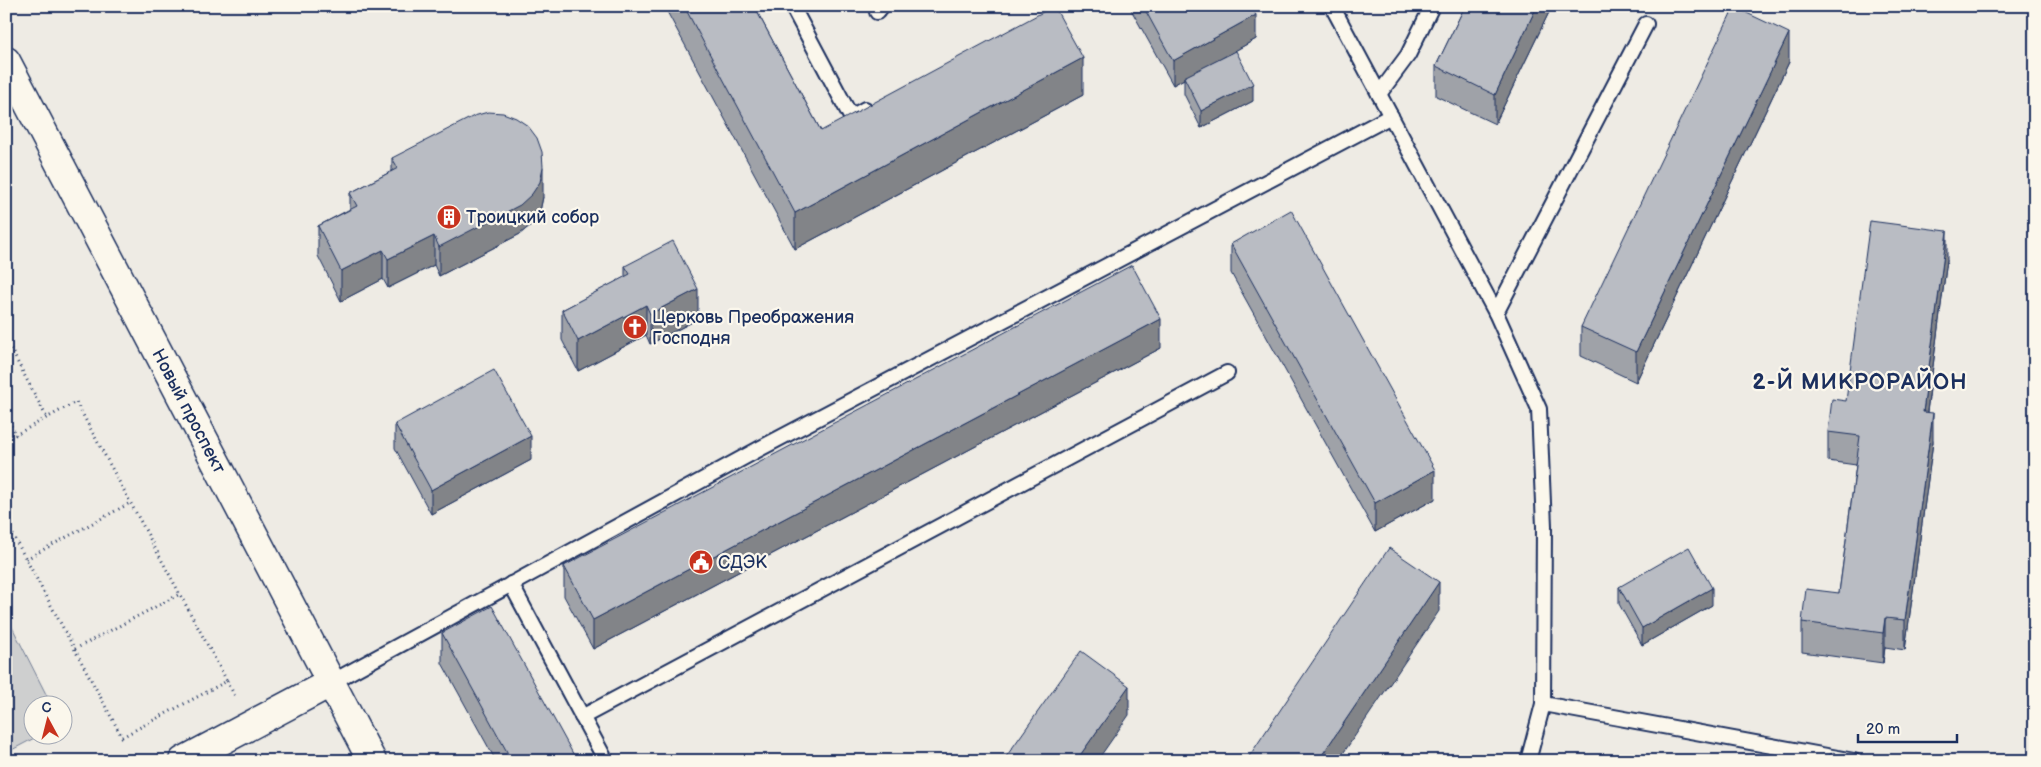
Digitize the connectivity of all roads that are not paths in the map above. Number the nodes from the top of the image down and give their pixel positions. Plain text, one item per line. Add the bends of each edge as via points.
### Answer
1 (792, 6) edge
2 (1332, 6) edge
3 (1432, 6) edge
4 (1646, 24) dead end
5 (6, 61) edge
6 (1379, 94) junction
7 (877, 103) edge
8 (1391, 116) junction
9 (1496, 312) junction
10 (1227, 373) dead end
11 (511, 584) junction
12 (332, 682) junction
13 (1543, 704) junction
14 (582, 717) junction
15 (183, 761) edge
16 (372, 761) edge
17 (606, 761) edge
18 (1528, 761) edge
19 (1854, 761) edge

1 - 7 lane via 851,117
2 - 6 lane
3 - 6 lane via 1408,55
4 - 9 lane
5 - 12 street, Новый проспект
6 - 8 lane
8 - 9 lane
8 - 11 lane via 761,448
9 - 13 lane via 1539,409 1544,526
10 - 14 lane
11 - 12 lane
11 - 14 lane
12 - 15 street
12 - 16 street, Новый проспект
13 - 18 lane
13 - 19 lane
14 - 17 lane

